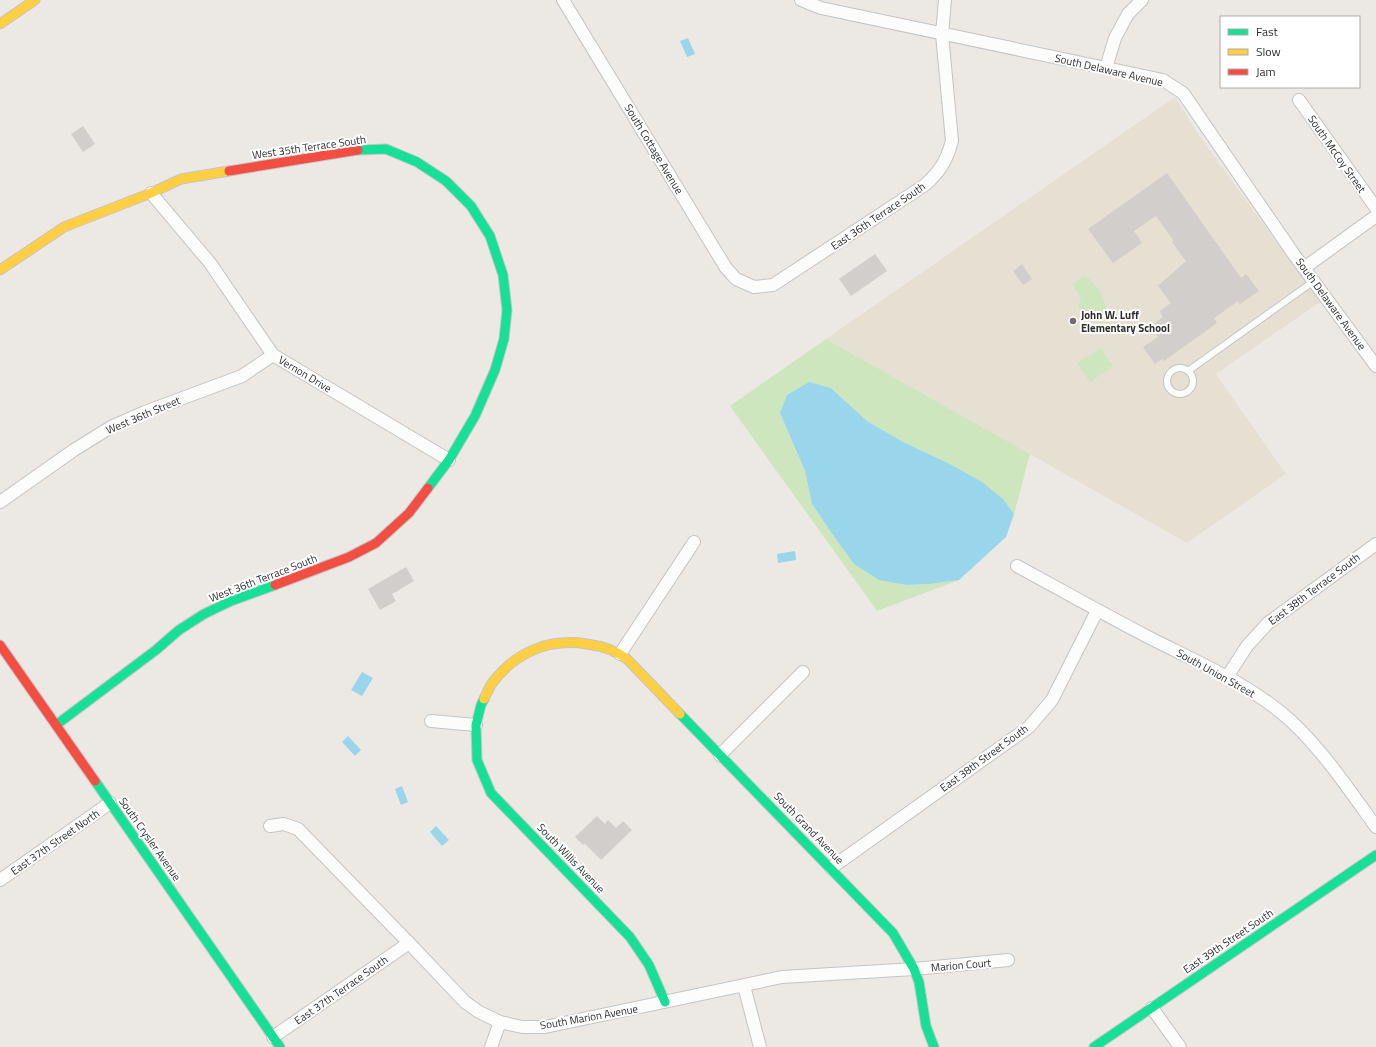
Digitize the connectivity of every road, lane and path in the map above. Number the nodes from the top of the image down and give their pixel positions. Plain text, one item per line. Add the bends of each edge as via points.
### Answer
1 (35, 0) edge
2 (563, 0) edge
3 (801, 0) edge
4 (945, 0) edge
5 (1142, 0) edge
6 (0, 24) edge
7 (942, 34) junction
8 (1106, 68) junction
9 (1299, 100) dead end
10 (151, 193) junction
11 (1376, 208) edge
12 (1376, 216) edge
13 (1304, 268) junction
14 (0, 270) edge
15 (1314, 281) junction
16 (754, 287) joint
17 (273, 355) junction
18 (1376, 366) edge
19 (1188, 371) junction
20 (449, 460) junction
21 (0, 502) edge
22 (694, 542) dead end
23 (1376, 544) edge
24 (1017, 566) dead end
25 (1097, 611) junction
26 (0, 645) edge
27 (620, 654) junction
28 (803, 672) dead end
29 (1227, 677) junction
30 (431, 720) dead end
31 (56, 725) junction
32 (476, 725) junction
33 (720, 754) junction
34 (110, 803) junction
35 (270, 826) dead end
36 (1376, 827) edge
37 (1376, 855) edge
38 (831, 868) junction
39 (0, 880) edge
40 (409, 943) junction
41 (1008, 960) dead end
42 (914, 969) junction
43 (744, 986) junction
44 (665, 1002) junction
45 (1152, 1008) junction
46 (500, 1022) junction
47 (277, 1042) edge
48 (491, 1047) edge
49 (760, 1047) edge
50 (934, 1047) edge
51 (1094, 1047) edge
52 (1180, 1047) edge

1 - 6 street
2 - 16 street, South Cottage Avenue via 726,268 736,279
3 - 7 street, South Delaware Avenue via 821,8
4 - 7 street, East 36th Terrace South
5 - 8 street via 1128,14 1115,38
7 - 8 street, South Delaware Avenue
7 - 16 street, East 36th Terrace South via 952,141 948,156 939,172 925,185 773,285
8 - 13 street, South Delaware Avenue via 1163,80 1183,93
9 - 11 street, South McCoy Street
10 - 14 street, West 35th Terrace South via 64,227
10 - 17 street, Vernon Drive via 210,264
10 - 20 street, West 35th Terrace South via 181,179 356,150 386,149 417,162 446,181 471,206 490,236 503,275 507,310 504,339 495,370 475,416
12 - 13 street
13 - 15 street, South Delaware Avenue
15 - 18 street, South Delaware Avenue
15 - 19 lane
17 - 20 street, Vernon Drive
17 - 21 street, West 36th Street via 242,376 111,427
19 - 19 lane via 1180,368 1172,370 1167,382 1171,390 1178,393 1190,390 1193,378
20 - 31 street, West 36th Terrace South via 409,513 376,543 349,558 231,601 204,614 179,630
22 - 27 street
23 - 29 street, East 38th Terrace South via 1268,623 1247,646
24 - 25 street, South Union Street
25 - 29 street, South Union Street
25 - 38 street, East 38th Street South via 1052,700 1029,727
26 - 31 street, South Crysler Avenue
27 - 32 street, South Willis Avenue via 600,646 575,642 550,644 531,650 510,664 492,683 481,705
27 - 33 street, South Grand Avenue
28 - 33 street
29 - 36 street, South Union Street via 1264,700 1314,744
30 - 32 street
31 - 34 street, South Crysler Avenue
32 - 44 street, South Willis Avenue via 478,760 491,792 630,937 649,965
33 - 38 street, South Grand Avenue
34 - 39 street, East 37th Street North
34 - 47 street, South Crysler Avenue
35 - 40 street, South Marion Avenue via 284,824 298,829
37 - 45 street, East 39th Street South
38 - 42 street, South Grand Avenue via 893,933
40 - 46 street, South Marion Avenue via 465,1002
40 - 47 street, East 37th Terrace South
41 - 42 street, Marion Court
42 - 43 street, South Marion Avenue via 782,978
42 - 50 street, South Grand Avenue via 919,982 926,1026
43 - 44 street, South Marion Avenue
43 - 49 street
44 - 46 street, South Marion Avenue via 545,1027 522,1027
45 - 51 street, East 39th Street South
45 - 52 street
46 - 48 street

